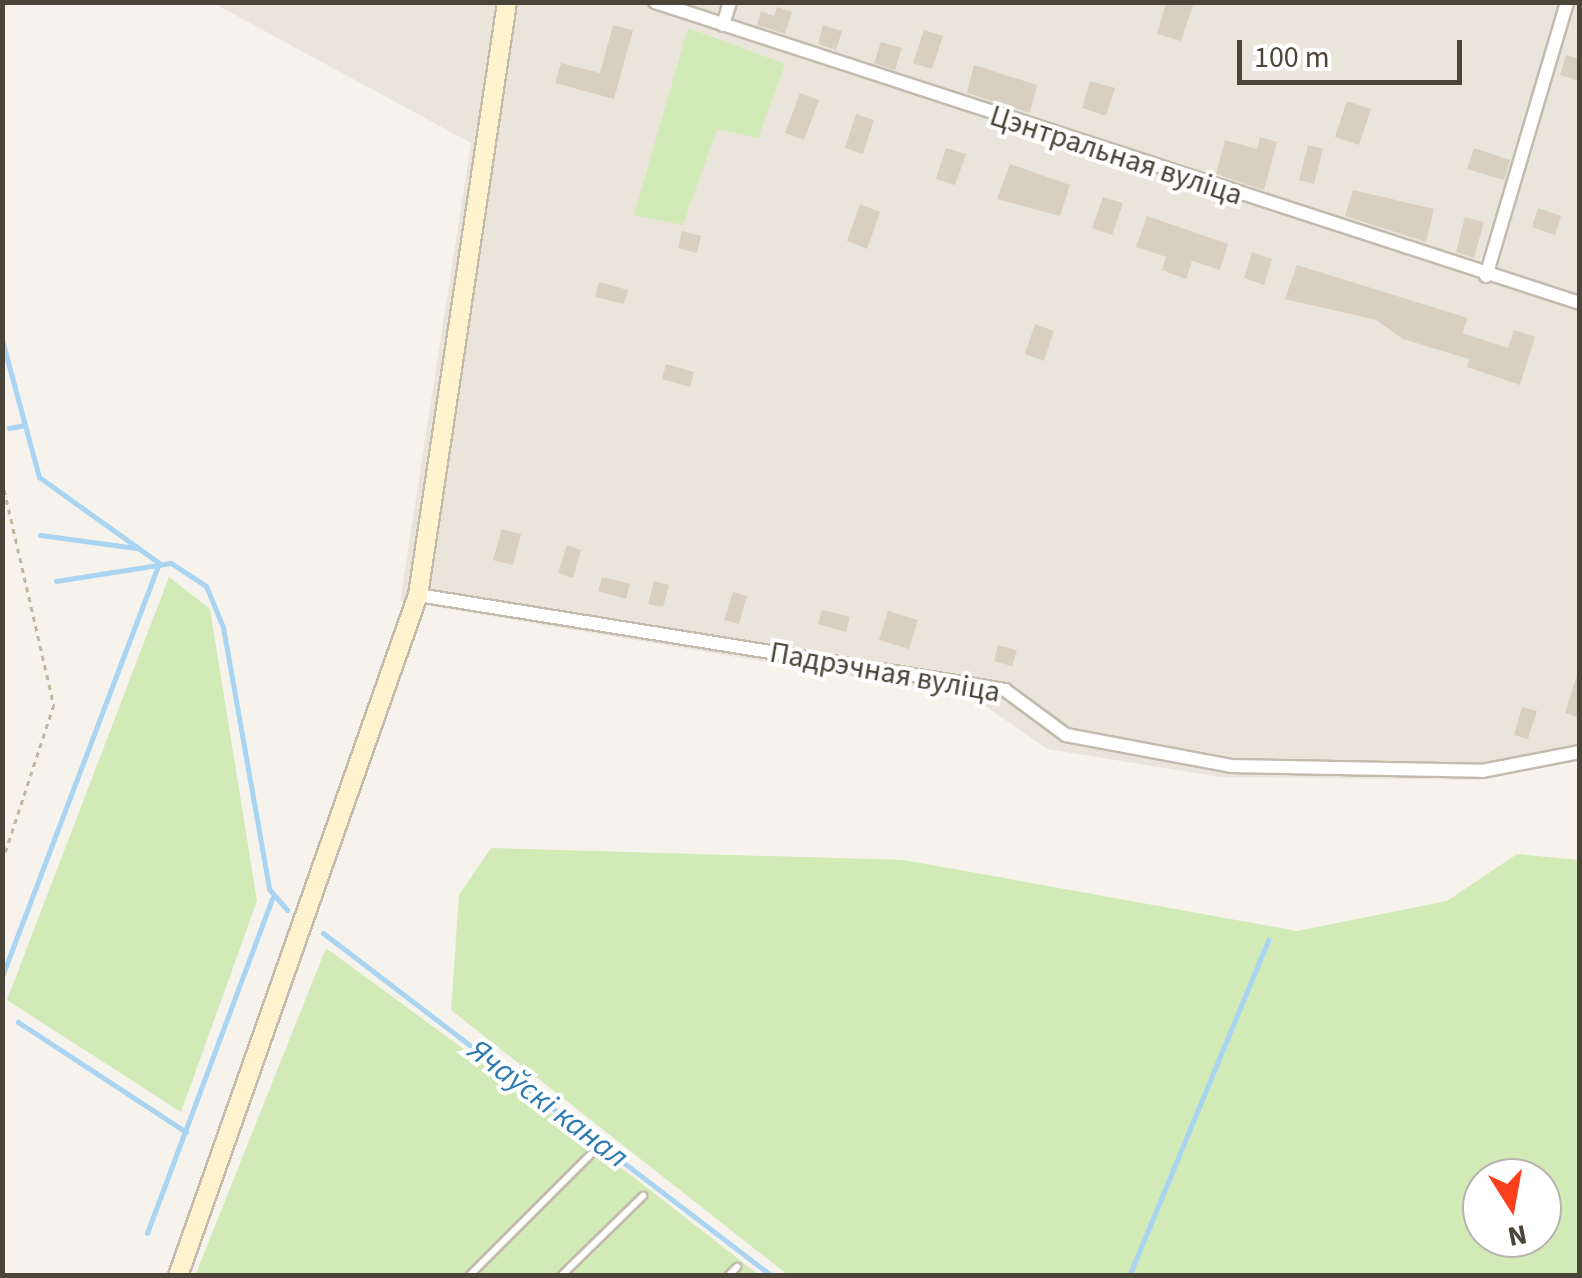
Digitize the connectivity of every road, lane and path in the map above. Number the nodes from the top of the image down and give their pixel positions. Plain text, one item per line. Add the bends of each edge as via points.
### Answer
1 (508, 2) edge
2 (655, 2) edge
3 (730, 2) edge
4 (1566, 2) edge
5 (722, 24) junction
6 (1486, 276) junction
7 (1580, 304) edge
8 (2, 480) edge
9 (418, 594) junction
10 (1580, 752) edge
11 (2, 862) edge
12 (590, 1155) dead end
13 (643, 1196) dead end
14 (737, 1267) dead end
15 (178, 1276) edge
16 (470, 1276) edge
17 (562, 1276) edge
18 (728, 1276) edge

1 - 9 main road
2 - 5 street, Цэнтральная вуліца
3 - 5 street
4 - 6 street
5 - 6 street, Цэнтральная вуліца
6 - 7 street, Цэнтральная вуліца
8 - 11 path via 54,704
9 - 10 street, Падрэчная вуліца via 1006,690 1066,735 1231,766 1482,771
9 - 15 main road
12 - 16 lane
13 - 17 lane
14 - 18 lane

